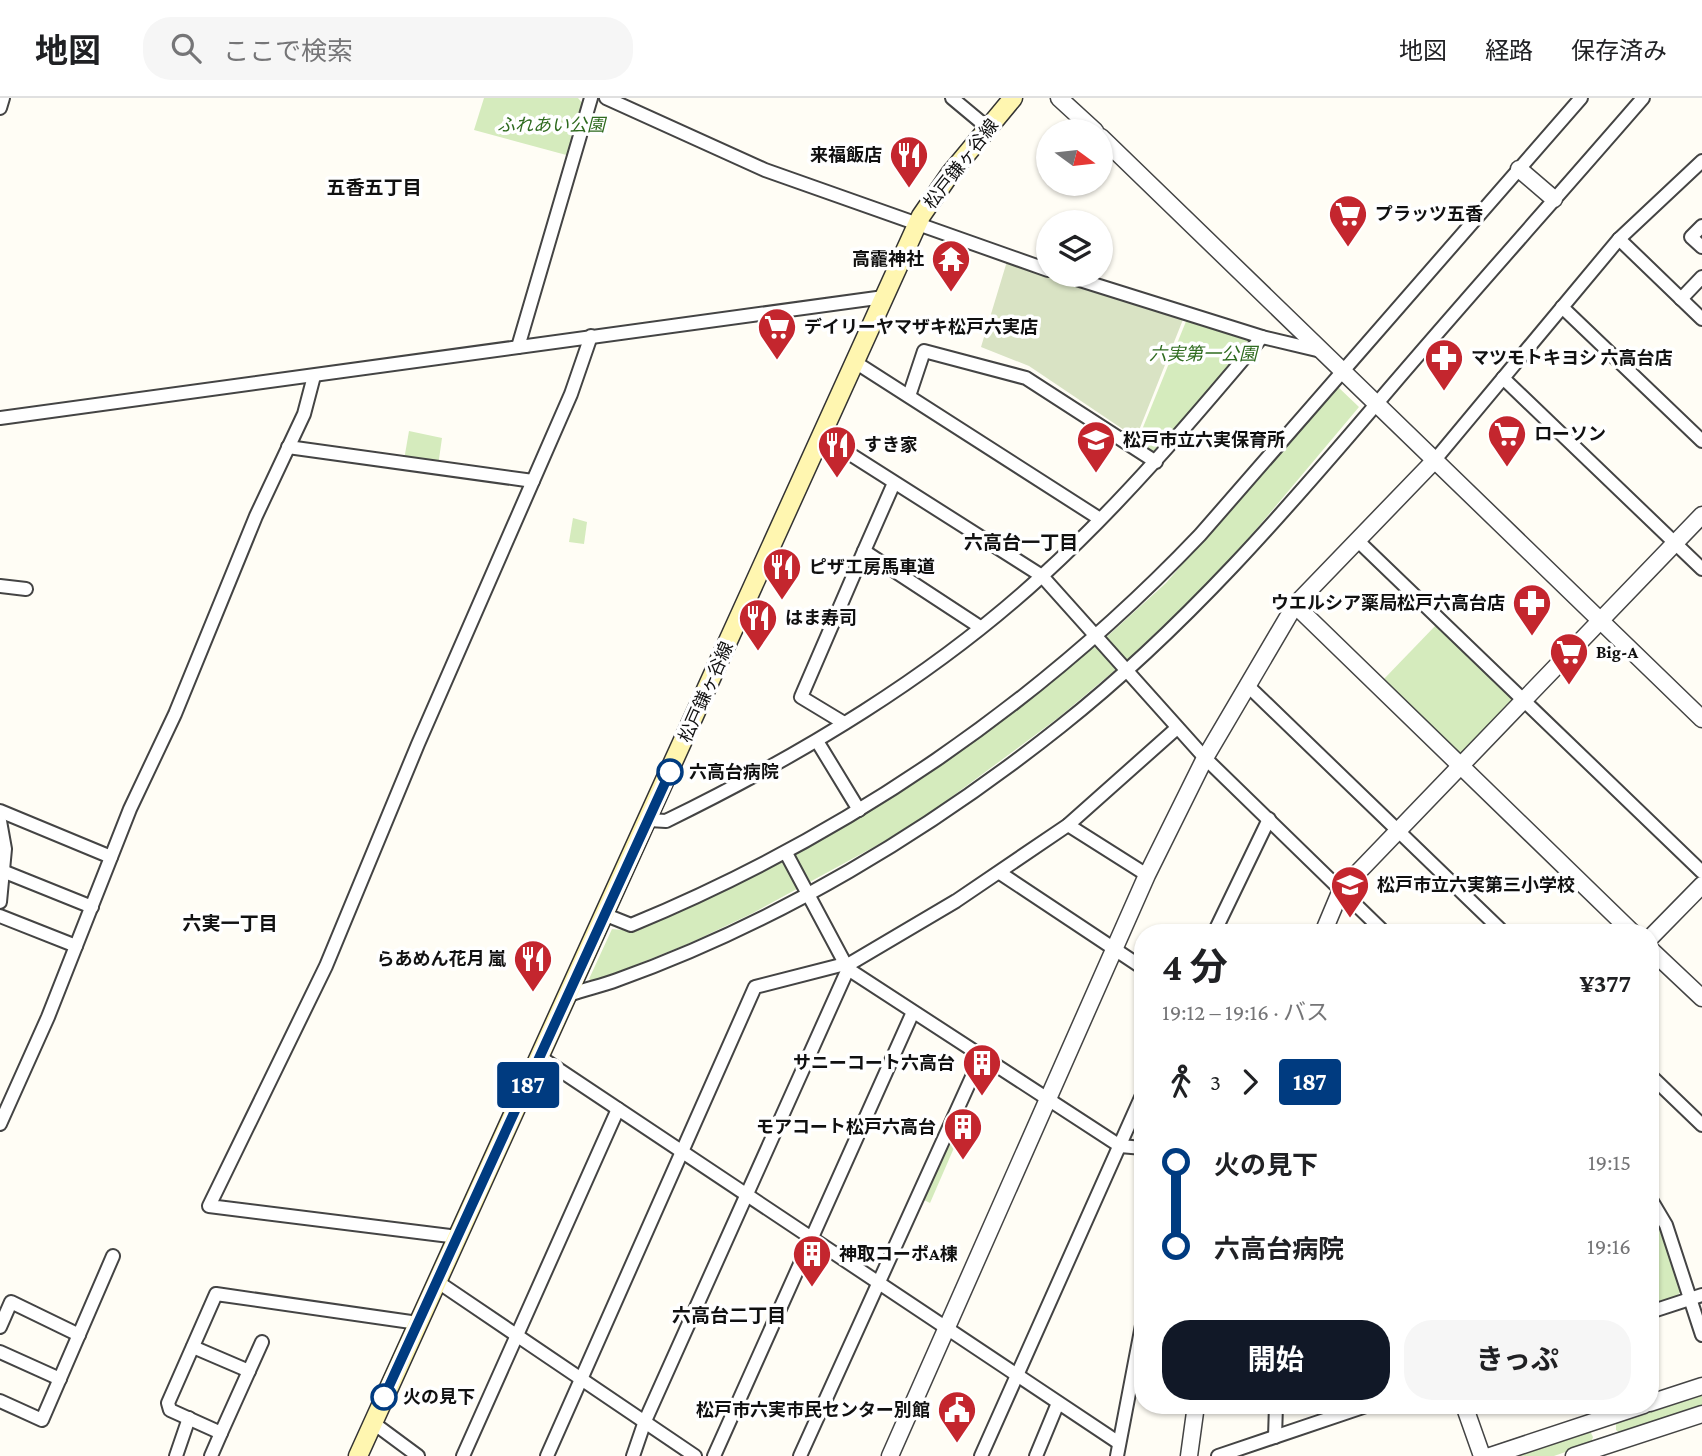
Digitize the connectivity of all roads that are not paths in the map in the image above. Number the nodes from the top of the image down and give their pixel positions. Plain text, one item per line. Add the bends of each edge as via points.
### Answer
1 (3, 98) edge
2 (591, 98) edge
3 (606, 98) edge
4 (952, 98) edge
5 (1013, 98) edge
6 (1059, 98) edge
7 (1581, 98) edge
8 (1643, 98) edge
9 (0, 107) edge
10 (1082, 119) edge
11 (988, 128) junction
12 (1113, 149) edge
13 (1702, 160) edge
14 (1519, 169) junction
15 (1554, 200) junction
16 (917, 224) junction
17 (1702, 226) edge
18 (1619, 239) junction
19 (1702, 247) edge
20 (1036, 266) edge
21 (1702, 277) edge
22 (1102, 287) edge
23 (884, 297) junction
24 (1681, 299) junction
25 (1562, 307) junction
26 (1702, 319) edge
27 (591, 336) junction
28 (1262, 337) junction
29 (519, 347) junction
30 (1321, 351) junction
31 (855, 362) junction
32 (1343, 372) junction
33 (314, 376) junction
34 (1503, 378) junction
35 (909, 396) junction
36 (1376, 405) junction
37 (0, 418) edge
38 (820, 435) junction
39 (1702, 441) edge
40 (288, 447) junction
41 (1156, 461) junction
42 (1434, 461) junction
43 (533, 481) junction
44 (894, 483) junction
45 (1702, 515) edge
46 (1100, 519) junction
47 (1357, 540) junction
48 (1675, 543) junction
49 (864, 551) junction
50 (1702, 569) edge
51 (1042, 576) junction
52 (0, 586) edge
53 (26, 589) dead end
54 (1295, 605) junction
55 (1600, 620) junction
56 (980, 627) junction
57 (1095, 637) junction
58 (1126, 671) junction
59 (1247, 685) junction
60 (1524, 700) junction
61 (1702, 719) edge
62 (844, 723) junction
63 (1177, 727) junction
64 (817, 741) junction
65 (1205, 758) junction
66 (1461, 764) junction
67 (859, 810) junction
68 (0, 811) edge
69 (1269, 819) junction
70 (649, 820) junction
71 (0, 821) edge
72 (1068, 825) junction
73 (1398, 830) junction
74 (2, 835) edge
75 (786, 853) junction
76 (111, 857) junction
77 (5, 872) junction
78 (1702, 872) edge
79 (1000, 873) junction
80 (1147, 876) junction
81 (1702, 885) edge
82 (1341, 890) junction
83 (808, 893) junction
84 (0, 902) edge
85 (92, 906) junction
86 (606, 915) junction
87 (0, 916) edge
88 (1218, 924) edge
89 (1327, 924) edge
90 (1376, 924) edge
91 (1495, 924) edge
92 (1624, 924) edge
93 (1659, 930) edge
94 (76, 946) junction
95 (1114, 950) junction
96 (1659, 957) edge
97 (1134, 962) edge
98 (846, 966) junction
99 (569, 995) junction
100 (1702, 998) edge
101 (913, 1012) junction
102 (540, 1057) junction
103 (981, 1057) junction
104 (1659, 1084) edge
105 (1047, 1101) junction
106 (618, 1109) junction
107 (1134, 1114) edge
108 (0, 1124) edge
109 (1702, 1125) edge
110 (1120, 1146) junction
111 (1134, 1147) edge
112 (682, 1152) junction
113 (746, 1195) junction
114 (1659, 1213) edge
115 (458, 1237) junction
116 (812, 1239) junction
117 (113, 1256) dead end
118 (438, 1282) junction
119 (878, 1283) junction
120 (1696, 1296) edge
121 (1659, 1309) edge
122 (418, 1323) junction
123 (0, 1326) edge
124 (946, 1329) junction
125 (79, 1335) junction
126 (516, 1335) junction
127 (1702, 1335) edge
128 (262, 1342) dead end
129 (193, 1347) junction
130 (0, 1352) edge
131 (1134, 1367) edge
132 (249, 1371) junction
133 (1016, 1376) junction
134 (60, 1379) junction
135 (581, 1379) junction
136 (1702, 1386) edge
137 (1659, 1400) edge
138 (0, 1401) edge
139 (1058, 1403) junction
140 (1195, 1414) edge
141 (1276, 1414) edge
142 (1343, 1414) edge
143 (1467, 1414) edge
144 (1617, 1414) edge
145 (1702, 1414) edge
146 (189, 1418) junction
147 (645, 1421) junction
148 (372, 1422) junction
149 (221, 1433) junction
150 (1275, 1437) junction
151 (1118, 1450) edge
152 (176, 1456) edge
153 (211, 1456) edge
154 (358, 1456) edge
155 (418, 1456) edge
156 (463, 1456) edge
157 (547, 1456) edge
158 (633, 1456) edge
159 (695, 1456) edge
160 (714, 1456) edge
161 (800, 1456) edge
162 (890, 1456) edge
163 (981, 1456) edge
164 (1036, 1456) edge
165 (1189, 1456) edge
166 (1218, 1456) edge
167 (1482, 1456) edge
168 (1490, 1456) edge
169 (1574, 1456) edge

1 - 9 street
2 - 29 street
3 - 16 street via 765,170
4 - 11 street
5 - 11 main road, 松戸鎌ヶ谷線
6 - 10 street
7 - 14 street
8 - 15 street
11 - 16 main road, 松戸鎌ヶ谷線
12 - 30 street
13 - 18 street
14 - 15 street
14 - 32 street
15 - 36 street
16 - 20 street
16 - 23 main road, 松戸鎌ヶ谷線
17 - 19 street via 1691,237
18 - 24 street
18 - 25 street
21 - 24 street
22 - 28 street
23 - 27 street
23 - 31 main road, 松戸鎌ヶ谷線
24 - 26 street
25 - 34 street
25 - 39 street
27 - 29 street
27 - 43 street via 572,394
28 - 30 street
28 - 41 street
29 - 33 street
30 - 32 street
31 - 35 street
31 - 38 main road, 松戸鎌ヶ谷線
32 - 36 street
32 - 57 street via 1200,535
33 - 37 street
33 - 40 street via 304,414
34 - 42 street
34 - 48 street
35 - 41 street via 924,351 1026,378
35 - 46 street
36 - 42 street
36 - 58 street via 1224,576
38 - 44 street
38 - 70 main road, 松戸鎌ヶ谷線
40 - 43 street
40 - 76 street
41 - 46 street
42 - 47 street
42 - 55 street
43 - 115 street via 326,966 209,1206
44 - 49 street
44 - 51 street
45 - 48 street
46 - 51 street
47 - 54 street
47 - 60 street
48 - 50 street
48 - 55 street
49 - 56 street
49 - 62 street via 801,696
51 - 56 street
51 - 57 street
52 - 53 street
54 - 59 street
54 - 66 street
55 - 60 street
55 - 61 street
56 - 62 street
57 - 58 street
57 - 67 street via 980,730
58 - 63 street
58 - 83 street via 987,782
59 - 65 street
59 - 73 street
60 - 66 street
60 - 78 street
62 - 64 street
63 - 65 street
63 - 72 street
64 - 67 street
64 - 70 street via 666,821
65 - 69 street
65 - 80 street
66 - 73 street
66 - 92 street
67 - 75 street
68 - 76 street
69 - 82 street
69 - 88 street
70 - 86 main road, 松戸鎌ヶ谷線
71 - 74 street
72 - 79 street
72 - 80 street
73 - 82 street
73 - 91 street
74 - 77 street
75 - 83 street
75 - 86 street via 631,925
76 - 85 street
77 - 84 street
77 - 85 street
79 - 95 street
79 - 98 street
80 - 95 street
81 - 93 street
82 - 89 street
82 - 90 street
83 - 98 street
83 - 99 street via 674,957
85 - 94 street
86 - 99 main road, 松戸鎌ヶ谷線
87 - 94 street
94 - 108 street
95 - 97 street
95 - 105 street
96 - 100 street
98 - 101 street
98 - 112 street via 755,987
98 - 113 street
99 - 102 main road, 松戸鎌ヶ谷線
101 - 103 street
101 - 116 street
102 - 106 street
102 - 115 main road, 松戸鎌ヶ谷線
103 - 105 street
103 - 119 street
104 - 109 street
105 - 110 street
105 - 124 street
106 - 112 street
106 - 126 street
107 - 110 street
110 - 111 street
110 - 133 street
112 - 113 street
112 - 135 street
113 - 116 street
113 - 147 street
114 - 120 street
115 - 118 main road, 松戸鎌ヶ谷線
116 - 119 street
116 - 160 street
117 - 125 street
118 - 122 main road, 松戸鎌ヶ谷線
118 - 126 street
119 - 124 street
119 - 161 street
120 - 121 street
120 - 127 street
122 - 129 street via 216,1294
122 - 148 main road, 松戸鎌ヶ谷線
123 - 125 street via 11,1302
124 - 133 street
124 - 162 street
125 - 134 street
126 - 135 street
126 - 156 street
128 - 132 street
129 - 132 street
129 - 146 street via 168,1403 170,1410
130 - 134 street
131 - 151 street
132 - 149 street
133 - 139 street
133 - 163 street
134 - 138 street via 42,1420
135 - 147 street
135 - 157 street
136 - 137 street
139 - 151 street
139 - 164 street
140 - 165 street
141 - 150 street
142 - 150 street
143 - 167 street
144 - 168 street
145 - 169 street
146 - 149 street
146 - 152 street
147 - 158 street
147 - 159 street
148 - 154 main road, 松戸鎌ヶ谷線
148 - 155 street
149 - 153 street
150 - 166 street

